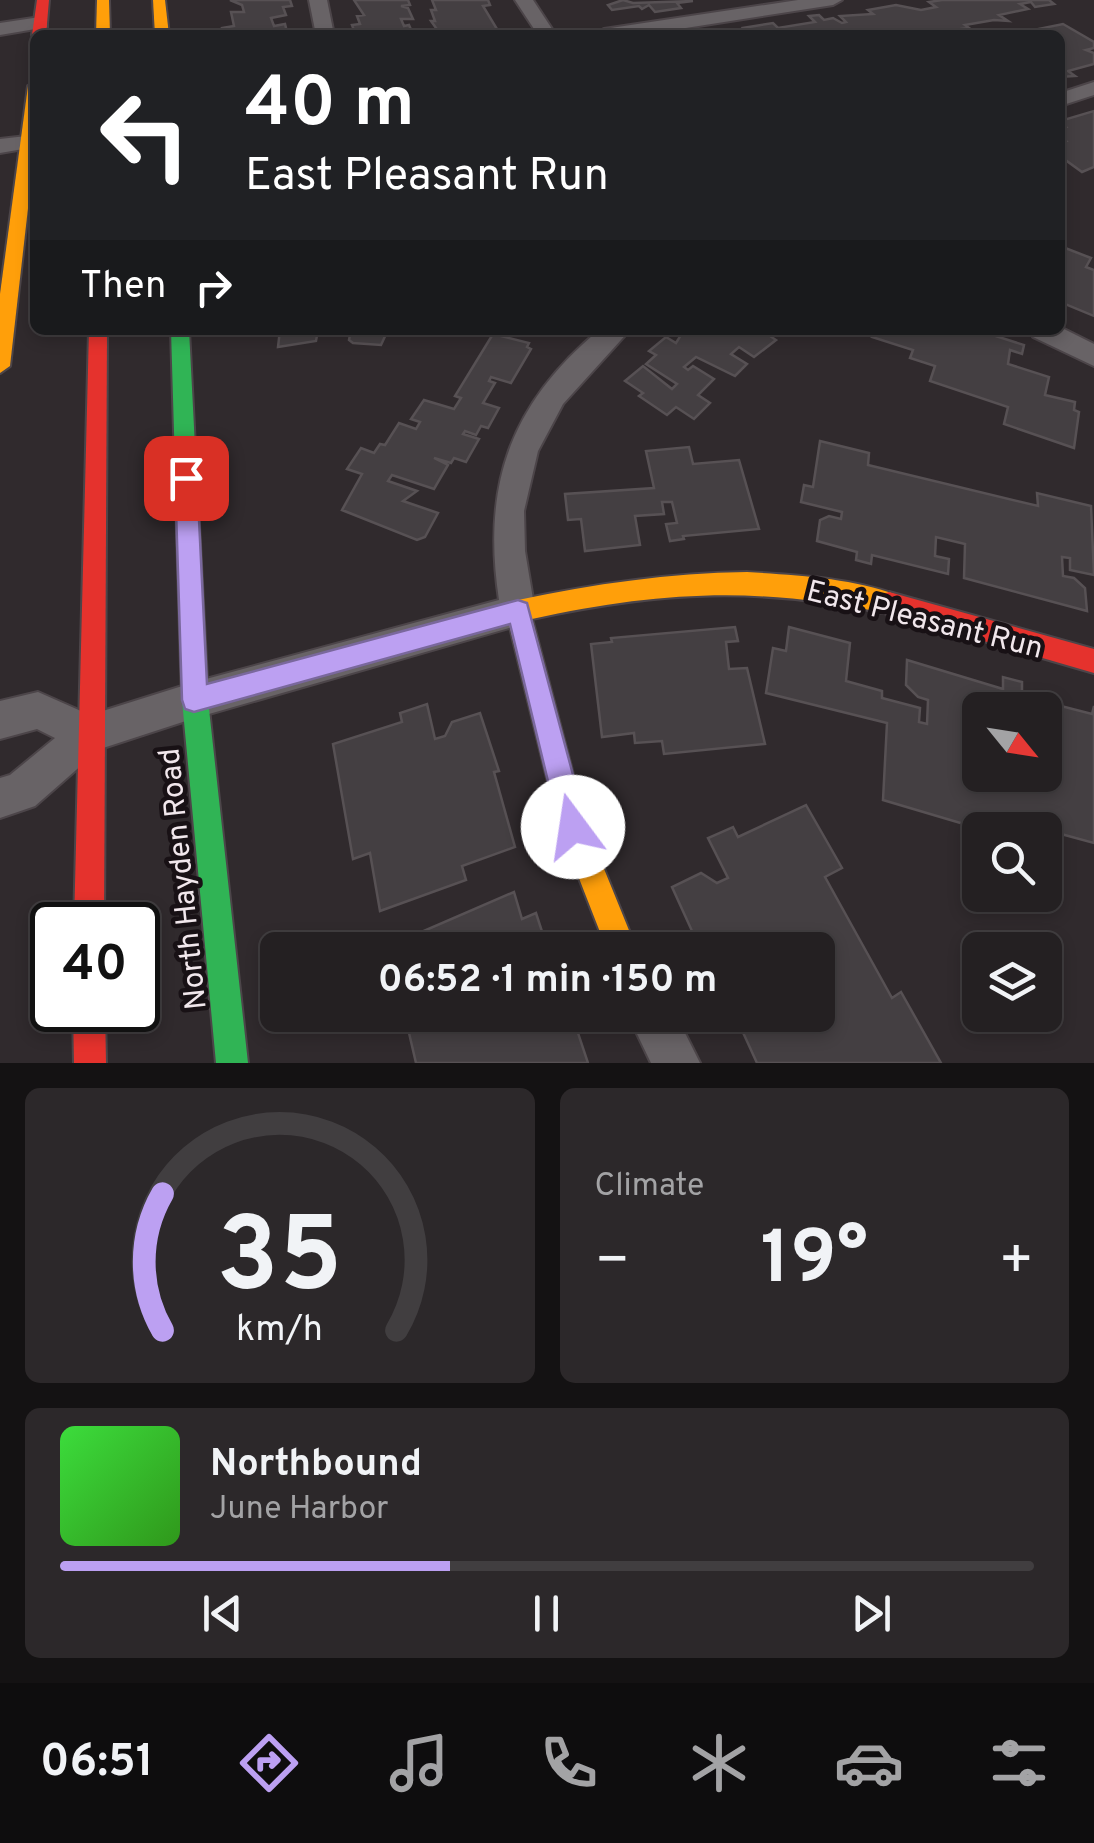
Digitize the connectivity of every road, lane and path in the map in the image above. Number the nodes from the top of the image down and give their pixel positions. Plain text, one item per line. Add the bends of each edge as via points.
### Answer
1 (104, 0) edge
2 (159, 0) edge
3 (318, 0) edge
4 (524, 0) edge
5 (833, 0) edge
6 (738, 7) edge
7 (40, 19) edge
8 (0, 29) edge
9 (103, 30) edge
10 (162, 30) edge
11 (323, 30) edge
12 (544, 30) edge
13 (628, 30) edge
14 (1094, 88) edge
15 (1065, 98) edge
16 (30, 141) edge
17 (0, 146) edge
18 (30, 147) edge
19 (3, 310) edge
20 (98, 335) edge
21 (180, 335) edge
22 (611, 335) edge
23 (1053, 335) edge
24 (1094, 356) edge
25 (0, 366) edge
26 (518, 611) junction
27 (1094, 661) edge
28 (194, 700) junction
29 (0, 720) edge
30 (89, 734) junction
31 (0, 798) edge
32 (88, 902) edge
33 (615, 932) edge
34 (89, 1032) edge
35 (660, 1032) edge
36 (90, 1063) edge
37 (232, 1063) edge
38 (676, 1063) edge

1 - 9 main road
2 - 10 main road
3 - 11 street
4 - 12 street
5 - 6 street
6 - 13 street
7 - 8 street
14 - 15 street
16 - 17 street
18 - 19 main road
19 - 25 main road
20 - 30 main road
21 - 28 main road, North Hayden Road
22 - 26 street via 565,379 518,462 508,540
23 - 24 street
26 - 27 main road, East Pleasant Run via 633,585 732,580 838,592
26 - 28 street, East Pleasant Run
26 - 33 main road via 573,827
28 - 30 street, East Pleasant Run
28 - 37 main road, North Hayden Road
29 - 30 street via 38,710
30 - 31 street, East Pleasant Run via 21,792
30 - 32 main road
34 - 36 main road
35 - 38 street

